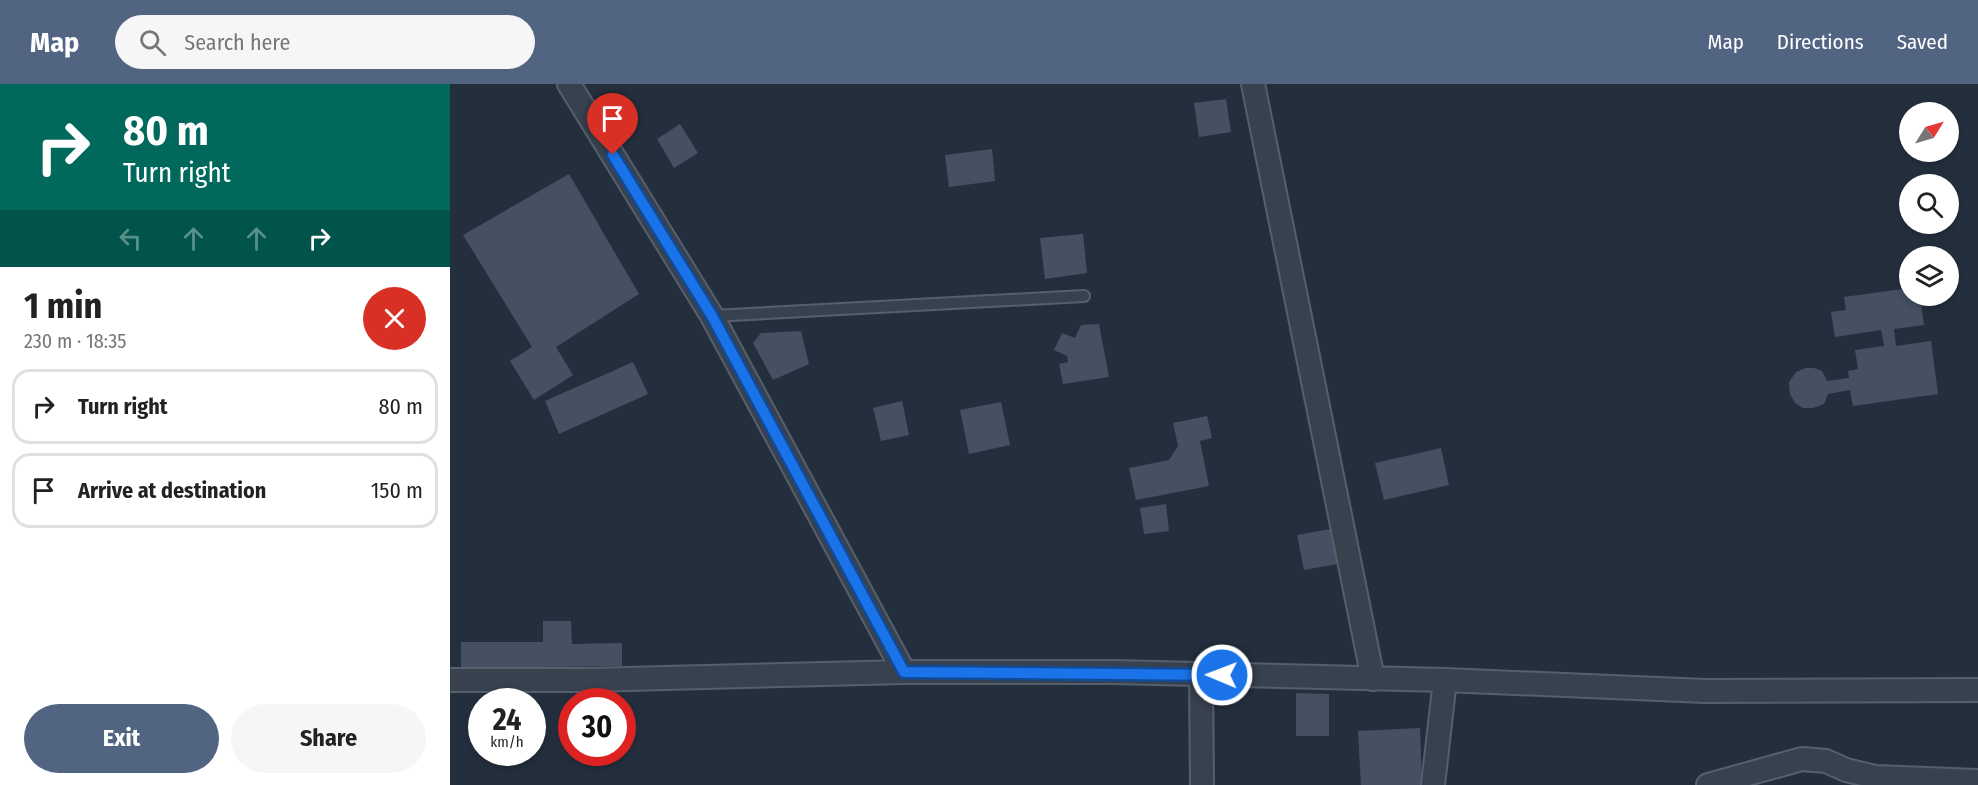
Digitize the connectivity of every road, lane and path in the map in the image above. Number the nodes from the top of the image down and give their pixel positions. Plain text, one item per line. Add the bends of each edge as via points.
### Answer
1 (569, 84) edge
2 (1253, 84) edge
3 (1084, 296) dead end
4 (712, 316) junction
5 (904, 672) junction
6 (1201, 674) junction
7 (1373, 679) junction
8 (450, 680) edge
9 (1445, 680) junction
10 (1978, 690) edge
11 (1978, 781) edge
12 (1202, 785) edge
13 (1433, 785) edge
14 (1708, 785) edge

1 - 4 street
2 - 7 street
3 - 4 lane
4 - 5 street
5 - 6 street
5 - 8 street
6 - 7 street
6 - 12 street
7 - 9 street
9 - 10 street via 1705,691
9 - 13 street
11 - 14 street via 1875,777 1826,761 1802,759

